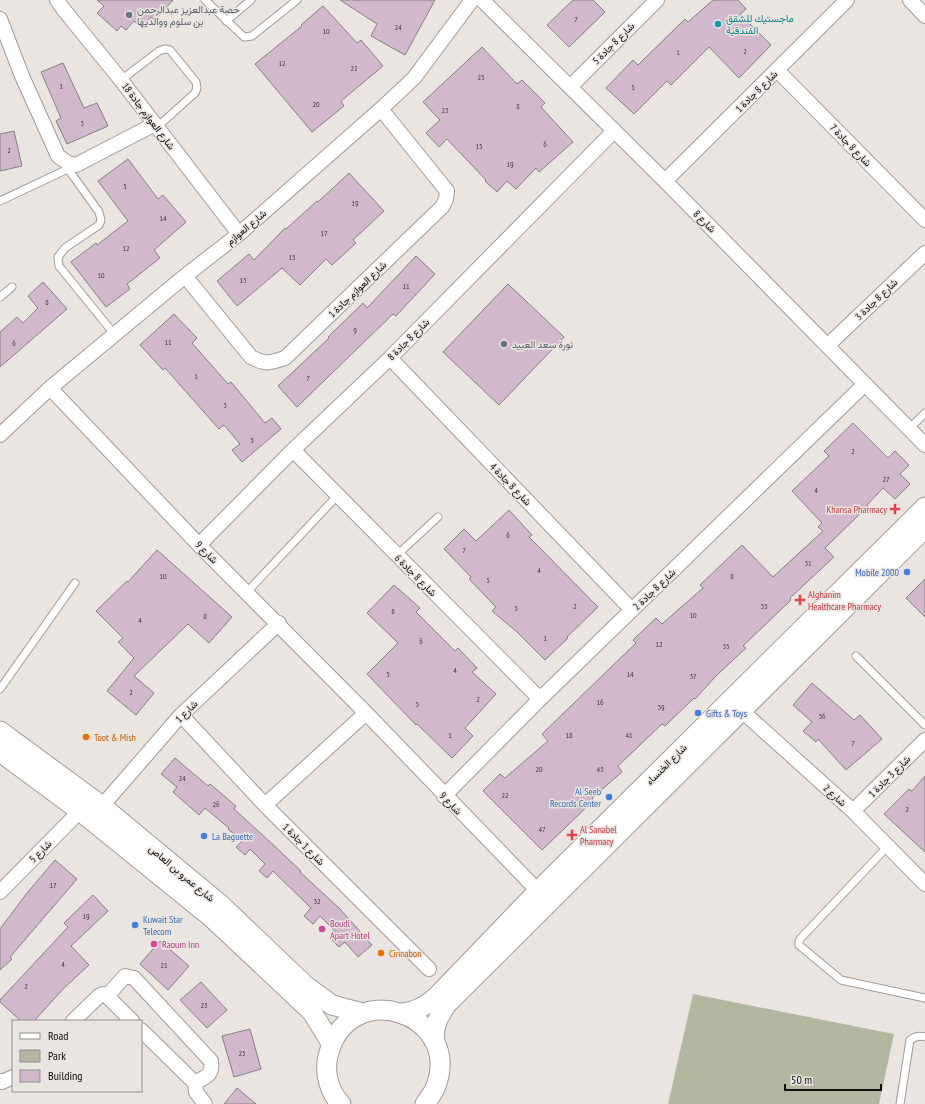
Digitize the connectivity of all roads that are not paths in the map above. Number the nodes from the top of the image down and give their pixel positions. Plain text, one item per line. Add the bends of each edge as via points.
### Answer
1 (57, 0) edge
2 (205, 0) edge
3 (251, 0) edge
4 (297, 0) edge
5 (472, 0) edge
6 (482, 0) edge
7 (657, 0) edge
8 (847, 0) edge
9 (910, 0) edge
10 (925, 16) edge
11 (0, 19) edge
12 (226, 21) junction
13 (777, 70) junction
14 (121, 80) junction
15 (570, 87) junction
16 (381, 109) junction
17 (156, 126) junction
18 (614, 131) junction
19 (72, 167) junction
20 (665, 181) junction
21 (0, 201) edge
22 (925, 220) edge
23 (239, 234) junction
24 (925, 253) edge
25 (185, 276) junction
26 (12, 287) dead end
27 (0, 297) edge
28 (115, 335) junction
29 (827, 346) junction
30 (390, 358) junction
31 (865, 384) junction
32 (50, 388) junction
33 (925, 413) edge
34 (909, 429) junction
35 (0, 435) edge
36 (925, 445) edge
37 (293, 450) junction
38 (338, 495) junction
39 (925, 507) edge
40 (438, 517) dead end
41 (925, 528) edge
42 (199, 545) junction
43 (397, 555) junction
44 (75, 583) dead end
45 (247, 592) junction
46 (632, 610) junction
47 (279, 623) junction
48 (856, 656) dead end
49 (0, 689) edge
50 (540, 699) junction
51 (742, 711) junction
52 (366, 713) junction
53 (181, 715) junction
54 (925, 725) edge
55 (0, 730) edge
56 (925, 740) edge
57 (0, 752) edge
58 (444, 796) junction
59 (266, 805) junction
60 (102, 806) junction
61 (80, 810) junction
62 (853, 811) junction
63 (888, 846) junction
64 (925, 884) edge
65 (538, 891) junction
66 (0, 892) edge
67 (428, 969) dead end
68 (107, 996) junction
69 (925, 998) edge
70 (362, 1013) junction
71 (403, 1013) junction
72 (74, 1020) edge
73 (131, 1020) edge
74 (142, 1031) edge
75 (925, 1037) edge
76 (434, 1041) junction
77 (331, 1043) junction
78 (12, 1077) edge
79 (0, 1081) edge
80 (195, 1084) junction
81 (329, 1085) junction
82 (436, 1096) edge
83 (205, 1104) edge
84 (323, 1104) edge
85 (341, 1104) edge
86 (425, 1104) edge
87 (900, 1104) edge

1 - 14 street, شارع العوازم جادة 18
2 - 12 lane
3 - 12 lane
4 - 12 lane via 252,36 244,37
5 - 16 street, شارع العوازم via 414,78
6 - 15 street, شارع 8
7 - 15 street, شارع 8 جادة 5
8 - 13 street, شارع 8 جادة 1
9 - 10 street
11 - 19 street via 58,156
13 - 20 street, شارع 8 جادة 1
13 - 22 street, شارع 8 جادة 7
14 - 17 street, شارع العوازم جادة 18
14 - 17 lane via 165,49 170,50 196,82 195,93
15 - 18 street, شارع 8
16 - 23 street, شارع العوازم
16 - 25 street, شارع العوازم جادة 1 via 447,191 446,199 442,207 285,358 262,363 251,357
17 - 19 street
17 - 23 street, شارع العوازم جادة 18
18 - 20 street, شارع 8
18 - 30 street, شارع 8 جادة 8
19 - 21 lane
19 - 28 lane via 99,212 101,220 99,225 65,248 58,257 59,266
20 - 29 street, شارع 8
23 - 25 street, شارع العوازم
24 - 29 street, شارع 8 جادة 3
25 - 28 street, شارع العوازم
26 - 27 lane
28 - 32 street, شارع العوازم
29 - 31 street, شارع 8
30 - 37 street, شارع 8 جادة 8
30 - 46 street, شارع 8 جادة 4
31 - 34 street, شارع 8
31 - 46 street, شارع 8 جادة 2
32 - 35 street, شارع العوازم
32 - 42 street, شارع 9
33 - 34 lane
34 - 36 street, شارع 8
37 - 38 street, شارع 8 جادة 6
37 - 42 street, شارع 8 جادة 8
38 - 43 street, شارع 8 جادة 6
38 - 45 lane
39 - 65 street, شارع الخنساء
40 - 43 lane
41 - 51 street, شارع الخنساء
42 - 45 street, شارع 9
43 - 50 street, شارع 8 جادة 6
44 - 49 lane
45 - 47 street, شارع 9
46 - 50 street, شارع 8 جادة 2
47 - 52 street, شارع 9
47 - 53 street, شارع 1
48 - 54 lane
50 - 58 street, شارع 8 جادة 2
51 - 62 street, شارع 2
51 - 76 street, شارع الخنساء via 447,1004 435,1025
52 - 58 street, شارع 9
52 - 59 street
53 - 59 street, شارع 1 جادة 1
53 - 60 street, شارع 1
55 - 60 street, شارع عمرو بن العاص
56 - 62 street, شارع 3 جادة 1
57 - 61 street, شارع عمرو بن العاص
58 - 65 street, شارع 9
59 - 67 street, شارع 1 جادة 1
60 - 70 street, شارع عمرو بن العاص via 220,904 306,986 332,1005
61 - 66 street, شارع 5
61 - 77 street, شارع عمرو بن العاص via 211,917 250,953 312,1012
62 - 63 street, شارع 2
63 - 64 street, شارع 2
63 - 69 lane via 801,938 799,946 841,980
65 - 71 street, شارع الخنساء via 437,996 418,1010
68 - 72 street via 99,996
68 - 73 street
68 - 80 street via 125,976 134,978 211,1061 212,1070
70 - 71 street via 383,1010
70 - 77 street via 349,1020
71 - 76 street via 426,1029
74 - 80 street
75 - 87 lane via 914,1037 910,1040
76 - 82 street via 440,1064
77 - 81 street via 326,1064
78 - 79 street
80 - 83 street via 196,1092
81 - 84 street
81 - 85 street
82 - 86 street

